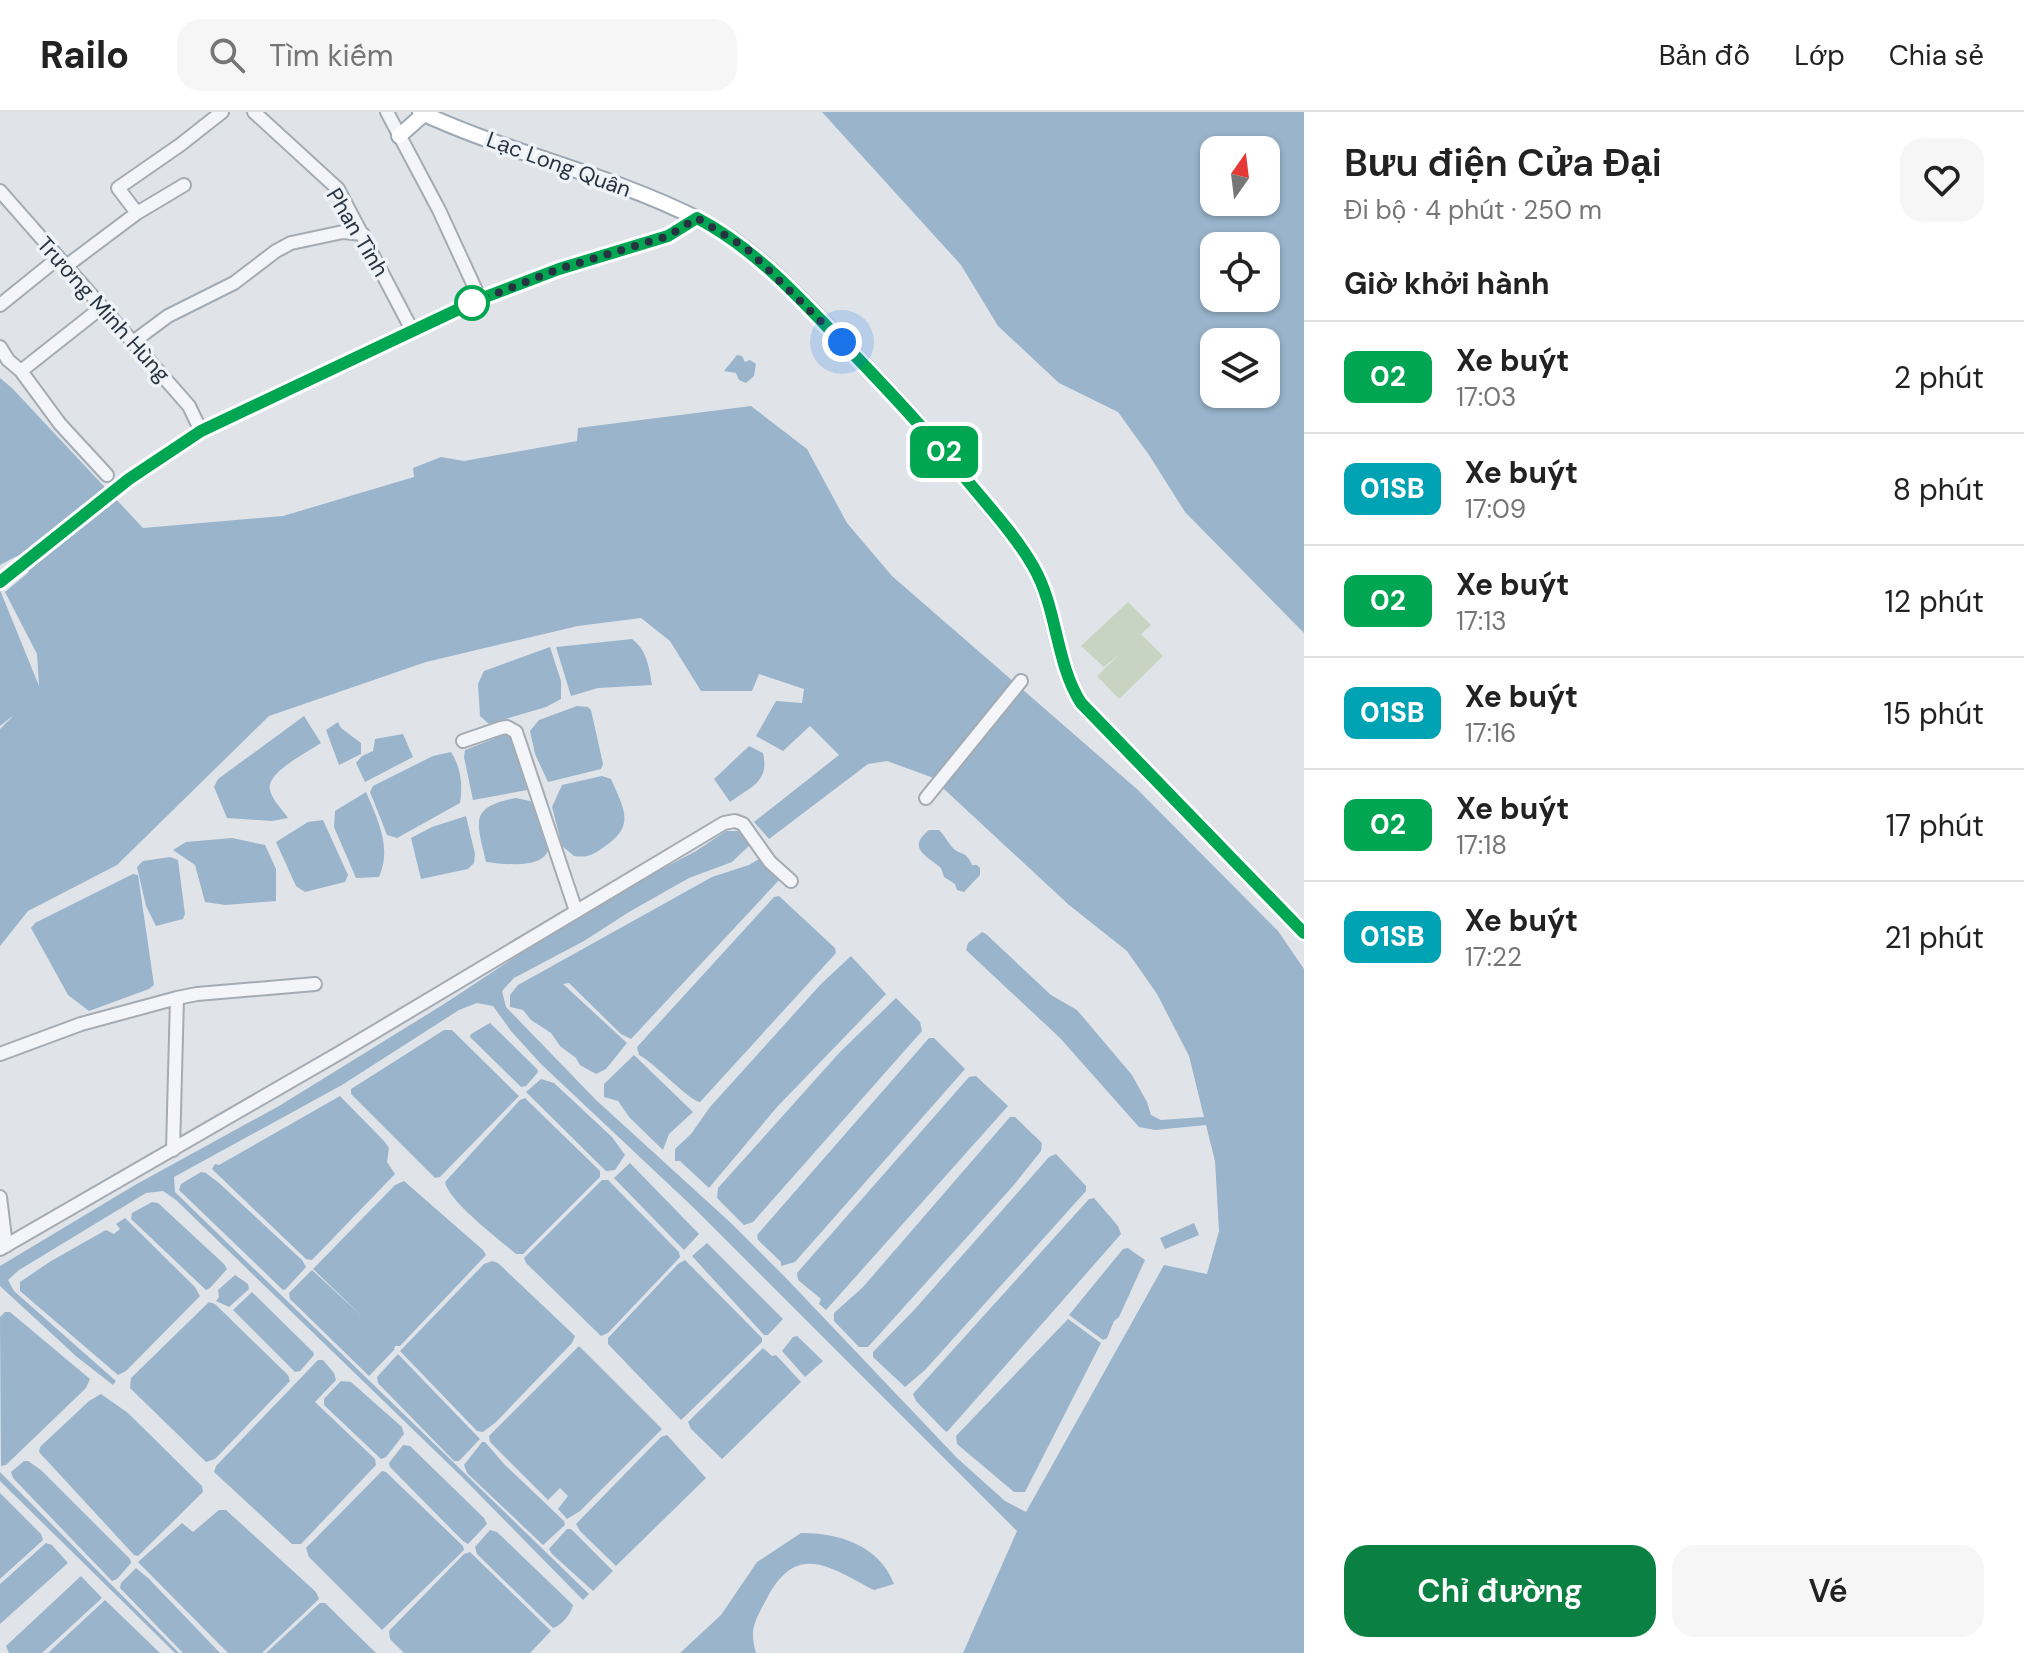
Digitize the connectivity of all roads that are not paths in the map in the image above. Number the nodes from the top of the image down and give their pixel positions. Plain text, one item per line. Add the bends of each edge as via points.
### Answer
1 (222, 112) edge
2 (254, 112) edge
3 (387, 112) edge
4 (422, 113) edge
5 (399, 136) junction
6 (184, 185) dead end
7 (0, 191) edge
8 (137, 213) junction
9 (697, 218) junction
10 (363, 234) junction
11 (61, 263) junction
12 (480, 299) junction
13 (0, 305) edge
14 (102, 307) junction
15 (412, 330) junction
16 (133, 342) junction
17 (0, 347) edge
18 (21, 371) junction
19 (201, 431) junction
20 (107, 475) dead end
21 (3, 579) edge
22 (1021, 681) dead end
23 (463, 741) dead end
24 (926, 798) dead end
25 (791, 881) dead end
26 (576, 911) junction
27 (1304, 933) edge
28 (315, 984) dead end
29 (177, 998) junction
30 (0, 1054) edge
31 (173, 1150) junction
32 (0, 1197) edge
33 (3, 1248) edge

1 - 8 street via 118,188
2 - 10 street, Phan Tình via 338,189
3 - 5 street
4 - 5 main road
4 - 9 main road, Lạc Long Quân
5 - 12 street
6 - 8 street
7 - 11 street, Trương Minh Hùng
8 - 11 street
9 - 12 street via 668,236
9 - 27 main road, Lạc Long Quân via 746,248 786,285 941,448 1033,565 1049,598 1071,687 1081,703
10 - 15 street, Phan Tình
10 - 16 street via 343,232 291,243
11 - 13 street
11 - 14 street, Trương Minh Hùng
12 - 15 street
14 - 16 street, Trương Minh Hùng
14 - 18 street
15 - 19 street
16 - 19 street, Trương Minh Hùng via 189,406
17 - 18 street
18 - 20 street
19 - 21 street via 126,482
22 - 24 street
23 - 26 street via 501,728 516,732
25 - 26 street via 735,821
26 - 31 street
28 - 29 street
29 - 30 street via 81,1024
29 - 31 street
31 - 33 street
32 - 33 street

